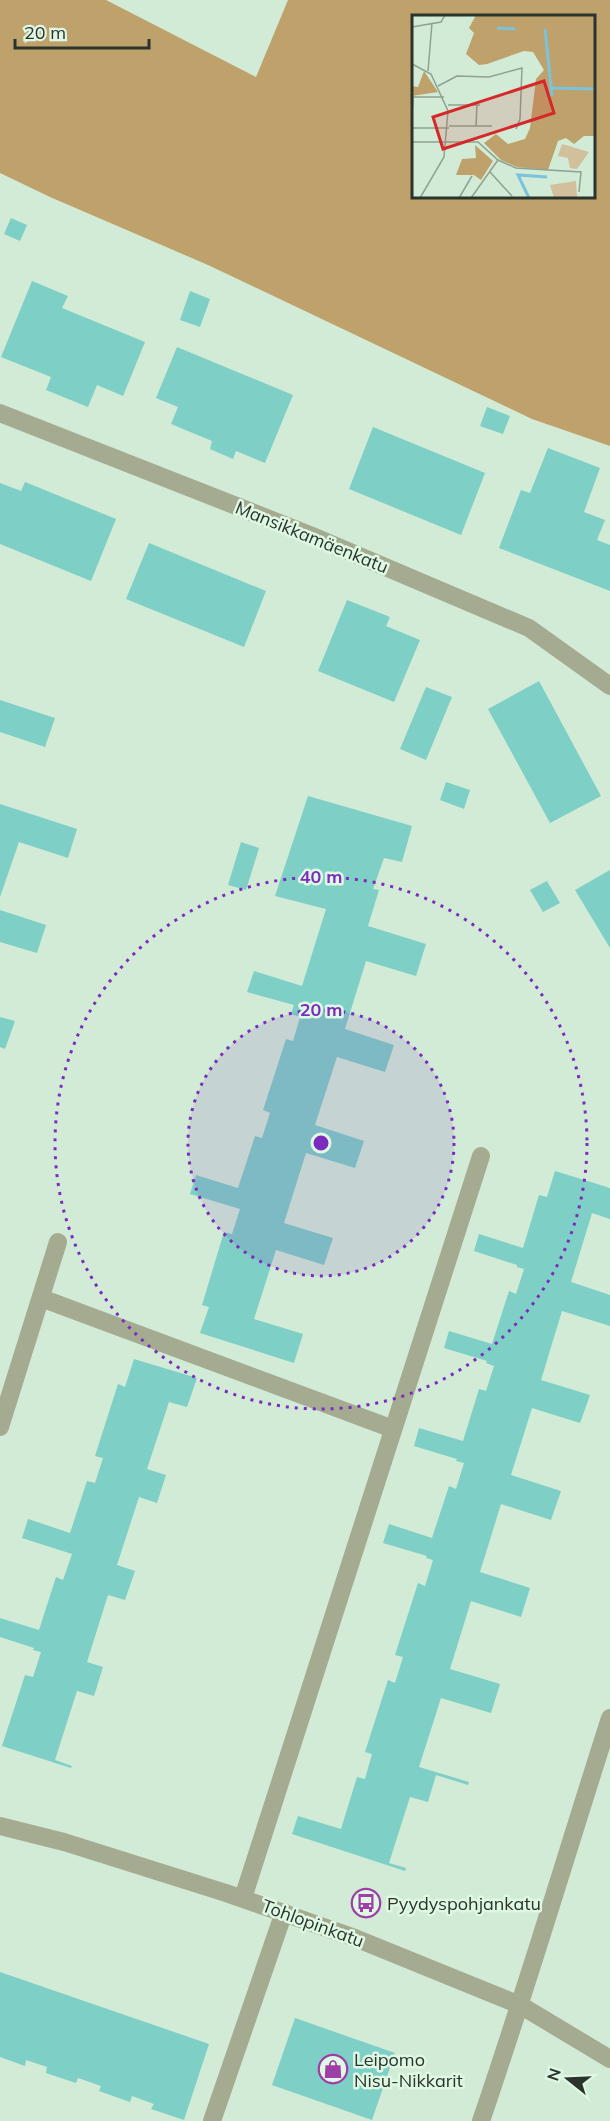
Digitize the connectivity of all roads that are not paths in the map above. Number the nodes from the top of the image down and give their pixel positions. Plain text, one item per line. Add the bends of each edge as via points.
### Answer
1 (0, 413) edge
2 (610, 686) edge
3 (481, 1156) dead end
4 (58, 1242) dead end
5 (41, 1298) junction
6 (0, 1427) edge
7 (393, 1429) junction
8 (610, 1718) edge
9 (0, 1826) edge
10 (243, 1898) junction
11 (284, 1912) junction
12 (520, 2006) junction
13 (610, 2059) edge
14 (212, 2121) edge
15 (481, 2121) edge

1 - 2 street, Mansikkamäenkatu via 310,535 529,628
3 - 7 street
4 - 5 street
5 - 6 street
5 - 7 street
7 - 10 street
8 - 12 street
9 - 10 street, Tohlopinkatu
10 - 11 street, Tohlopinkatu
11 - 12 street, Tohlopinkatu
11 - 14 street
12 - 13 street, Tohlopinkatu
12 - 15 street

